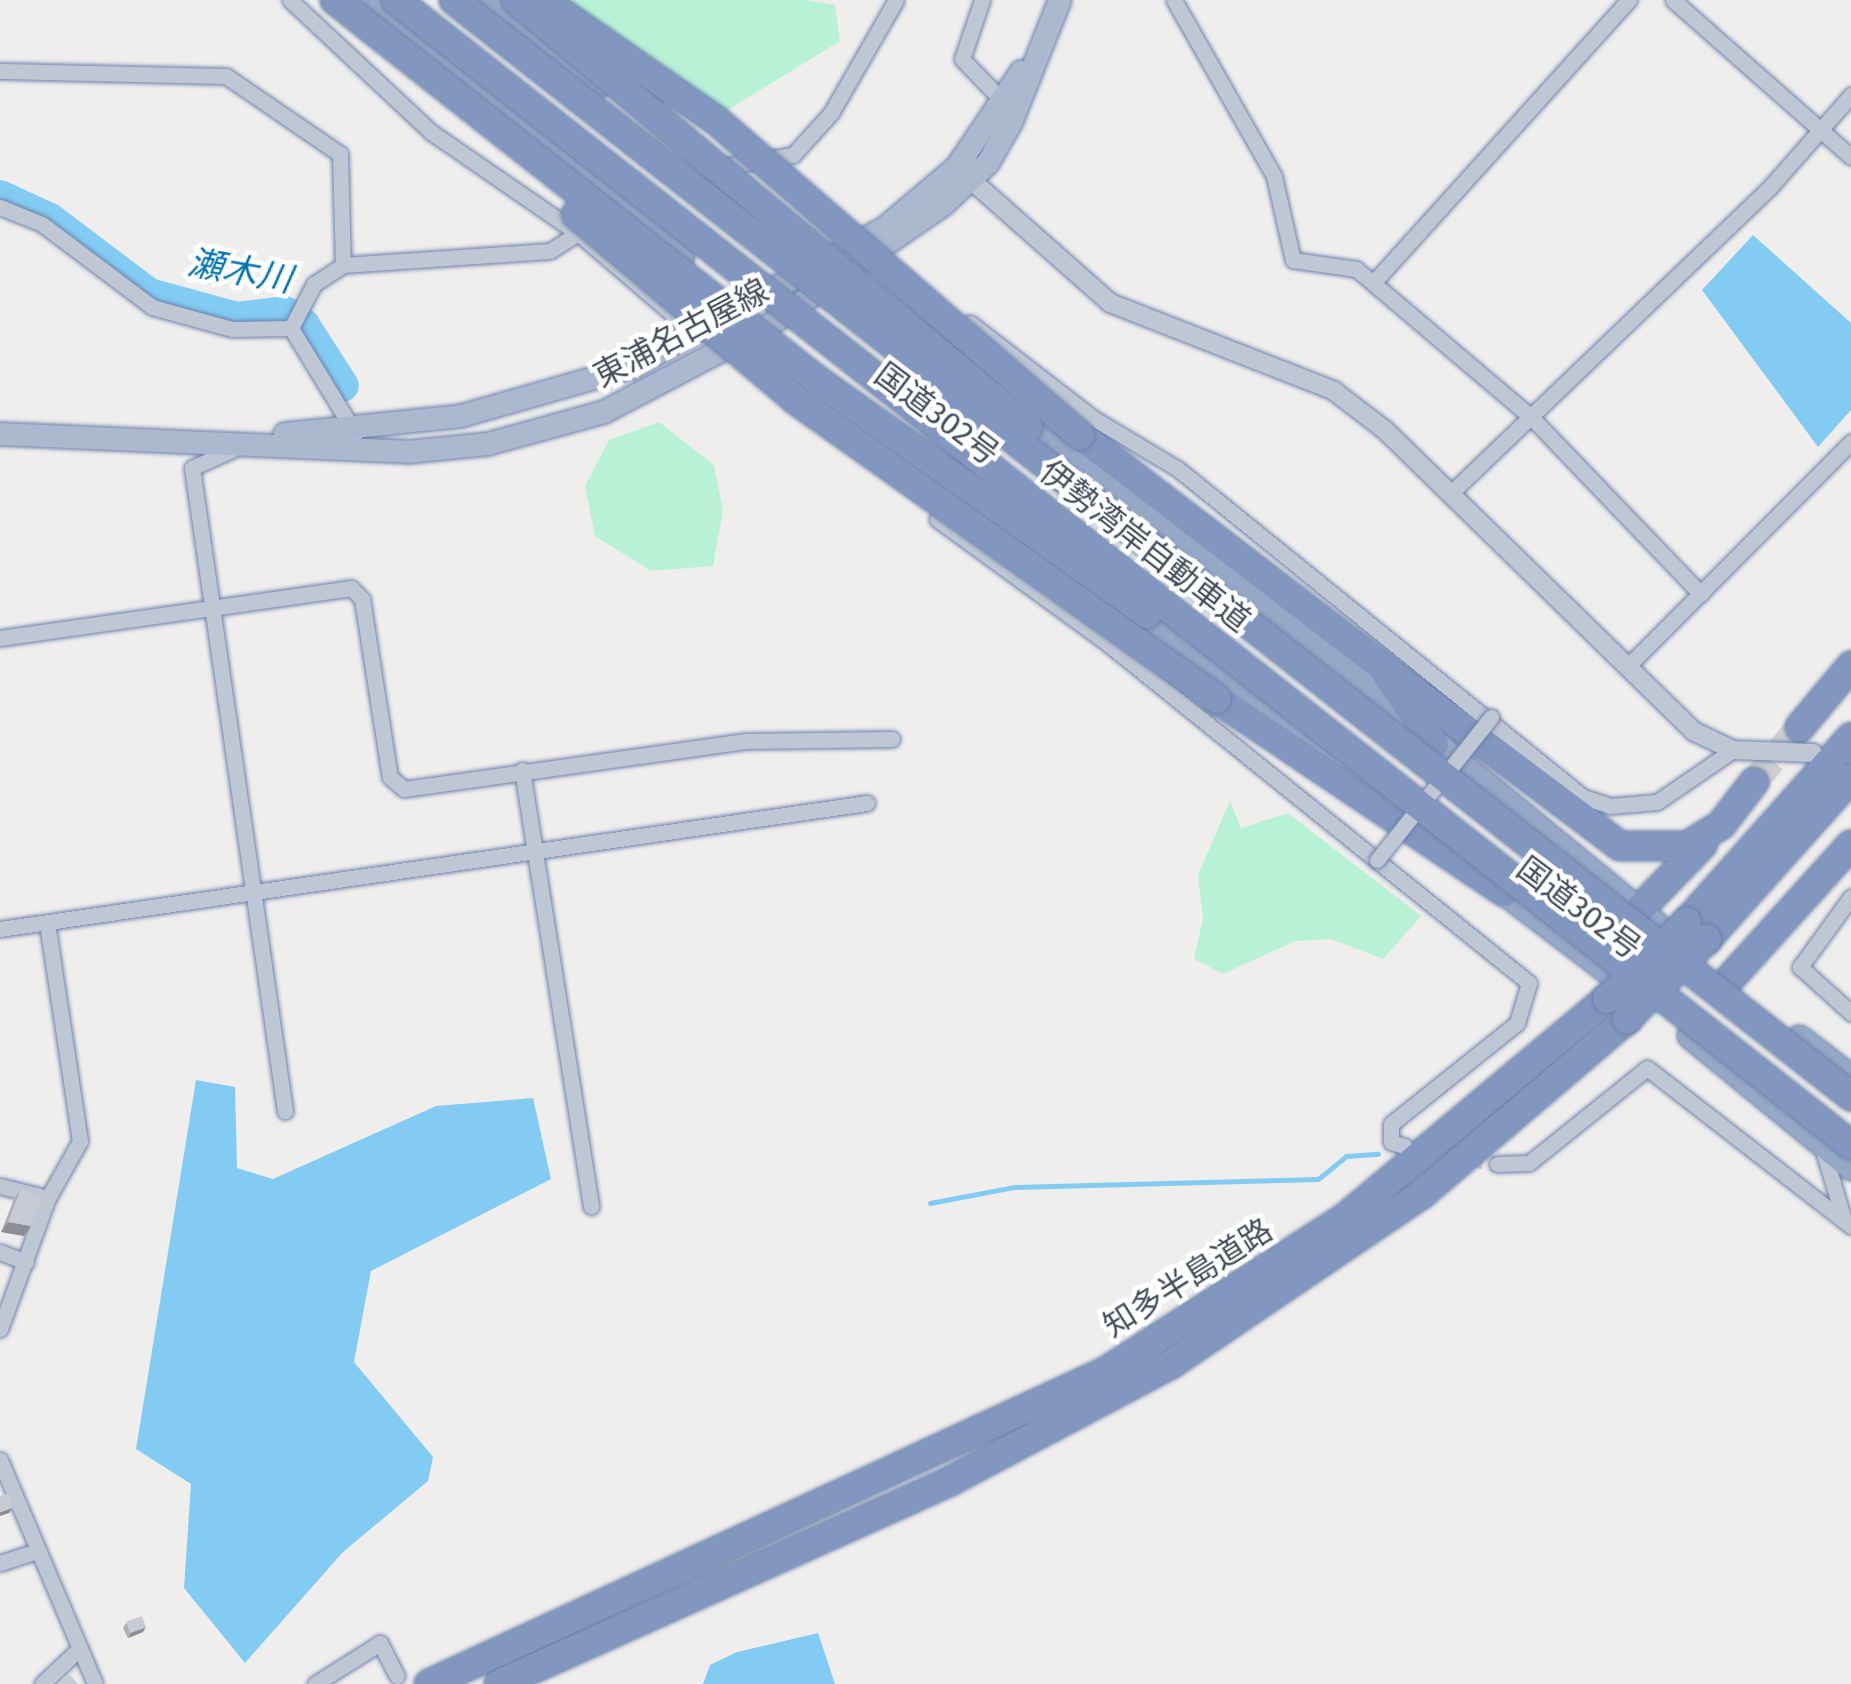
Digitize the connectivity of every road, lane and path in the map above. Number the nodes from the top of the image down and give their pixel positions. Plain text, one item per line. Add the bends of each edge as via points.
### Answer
1 (290, 0) edge
2 (396, 0) edge
3 (454, 0) edge
4 (486, 0) edge
5 (516, 0) edge
6 (543, 0) edge
7 (896, 0) edge
8 (982, 0) edge
9 (1060, 0) edge
10 (1174, 0) edge
11 (1629, 0) edge
12 (1674, 0) edge
13 (348, 2) edge
14 (1028, 64) junction
15 (0, 72) edge
16 (1851, 95) edge
17 (999, 97) junction
18 (1820, 129) junction
19 (1851, 157) edge
20 (712, 169) junction
21 (964, 173) junction
22 (618, 205) junction
23 (0, 206) edge
24 (579, 234) junction
25 (880, 254) junction
26 (820, 262) junction
27 (343, 266) junction
28 (844, 279) junction
29 (1372, 283) junction
30 (740, 304) junction
31 (293, 320) junction
32 (768, 326) junction
33 (692, 331) junction
34 (1532, 418) junction
35 (352, 424) junction
36 (0, 434) edge
37 (252, 439) junction
38 (1851, 442) edge
39 (362, 450) junction
40 (1452, 492) junction
41 (937, 518) dead end
42 (1701, 594) junction
43 (214, 607) junction
44 (0, 638) edge
45 (1269, 639) junction
46 (1629, 665) junction
47 (1851, 666) edge
48 (1382, 668) junction
49 (1491, 717) junction
50 (1800, 728) tunnel mouth
51 (1851, 737) edge
52 (892, 739) dead end
53 (1434, 744) junction
54 (1733, 750) junction
55 (1813, 754) dead end
56 (522, 770) junction
57 (1851, 778) edge
58 (1388, 780) junction
59 (1754, 782) tunnel mouth
60 (867, 804) dead end
61 (1722, 825) junction
62 (1851, 845) edge
63 (532, 852) junction
64 (1377, 860) junction
65 (1504, 892) junction
66 (256, 895) junction
67 (1851, 896) edge
68 (1638, 911) junction
69 (47, 922) junction
70 (0, 928) edge
71 (1697, 931) junction
72 (1592, 959) junction
73 (1727, 982) junction
74 (1851, 1013) edge
75 (1680, 1026) junction
76 (1851, 1078) edge
77 (1851, 1096) edge
78 (285, 1111) dead end
79 (1820, 1143) junction
80 (1851, 1145) edge
81 (1404, 1146) dead end
82 (1497, 1164) tunnel mouth
83 (1851, 1167) edge
84 (0, 1186) edge
85 (48, 1198) junction
86 (591, 1207) dead end
87 (1848, 1223) edge
88 (0, 1252) edge
89 (26, 1262) junction
90 (0, 1329) edge
91 (0, 1460) edge
92 (38, 1551) junction
93 (0, 1564) edge
94 (80, 1648) junction
95 (397, 1676) dead end
96 (42, 1684) edge
97 (95, 1684) edge
98 (315, 1684) edge
99 (429, 1684) edge
100 (499, 1684) edge

1 - 24 street via 431,132
2 - 58 highway, 伊勢湾岸自動車道, bridge
3 - 45 highway, 伊勢湾岸自動車道, bridge
4 - 20 highway, 国道302号
5 - 45 highway, bridge via 772,207
6 - 48 highway, bridge via 717,121 1080,435
7 - 20 street via 831,113 793,154
8 - 17 street via 962,59
9 - 14 main road, 東浦名古屋線
10 - 29 street via 1274,176 1293,260 1356,270
11 - 29 street
12 - 18 street
13 - 22 highway, 国道302号
13 - 58 highway, bridge via 922,458
13 - 65 highway, bridge via 753,367 1217,699
14 - 17 main road, 東浦名古屋線
14 - 21 main road, 東浦名古屋線 via 1011,123
15 - 27 street via 226,76 340,154
16 - 18 street
17 - 21 main road, 東浦名古屋線
18 - 19 street
18 - 34 street
20 - 22 street
20 - 26 highway, 国道302号
21 - 25 main road, 東浦名古屋線
21 - 26 main road, 東浦名古屋線 via 885,228
21 - 40 street via 1110,302 1334,391
22 - 24 street
22 - 30 highway, 国道302号
23 - 31 street via 42,224 152,307 232,329
24 - 27 street via 550,250
24 - 33 street
25 - 28 main road, 東浦名古屋線
25 - 49 street via 1093,418 1178,469
26 - 28 highway, 国道302号
26 - 30 main road, 東浦名古屋線
27 - 31 street
28 - 32 main road, 東浦名古屋線
28 - 53 highway, 国道302号
29 - 34 street
30 - 32 highway, 国道302号
30 - 33 main road, 東浦名古屋線
31 - 35 street
32 - 39 main road, 東浦名古屋線 via 657,390 547,431
32 - 65 highway, 国道302号
33 - 35 main road, 東浦名古屋線 via 630,368 531,402
34 - 40 street
34 - 42 street
35 - 37 main road, 東浦名古屋線
35 - 39 street
36 - 37 main road, 東浦名古屋線
37 - 39 main road, 東浦名古屋線
37 - 43 street via 192,468
38 - 42 street
40 - 46 street
41 - 64 street
42 - 46 street
43 - 44 street
43 - 56 street via 350,588 362,599 390,777 404,789
43 - 66 street
45 - 77 highway, 伊勢湾岸自動車道, bridge
46 - 54 street via 1693,731
47 - 50 highway
48 - 53 highway
48 - 61 highway via 1620,846 1660,853
49 - 54 street via 1564,785 1610,806 1657,802
49 - 64 street, bridge
51 - 71 highway, 知多半島道路
52 - 56 street via 746,741
53 - 68 highway, 国道302号
54 - 55 street
56 - 63 street
57 - 71 highway, 知多半島道路
58 - 80 highway, 伊勢湾岸自動車道, bridge
59 - 61 highway
60 - 63 street
61 - 68 highway
62 - 73 highway
63 - 66 street
63 - 86 street
64 - 81 street via 1529,982 1517,1023 1391,1124 1391,1142
65 - 72 highway, 国道302号
66 - 69 street
66 - 78 street
67 - 74 street via 1800,967
68 - 72 highway
68 - 73 highway, 国道302号
69 - 70 street
69 - 85 street via 80,1141
71 - 99 highway, 知多半島道路, bridge via 1607,999 1404,1174 1136,1354 869,1488
71 - 100 highway, 知多半島道路, bridge via 1627,1019 1422,1194 1171,1364 952,1480
72 - 75 highway, 国道302号
73 - 75 highway
73 - 76 highway, 国道302号
75 - 79 highway, 国道302号
79 - 83 highway, 国道302号
79 - 87 street
82 - 87 street via 1528,1163 1647,1068
84 - 85 street
85 - 89 street
88 - 89 street
89 - 90 street
91 - 92 street
92 - 93 street
92 - 94 street
94 - 96 street
94 - 97 street
95 - 98 street via 380,1643

